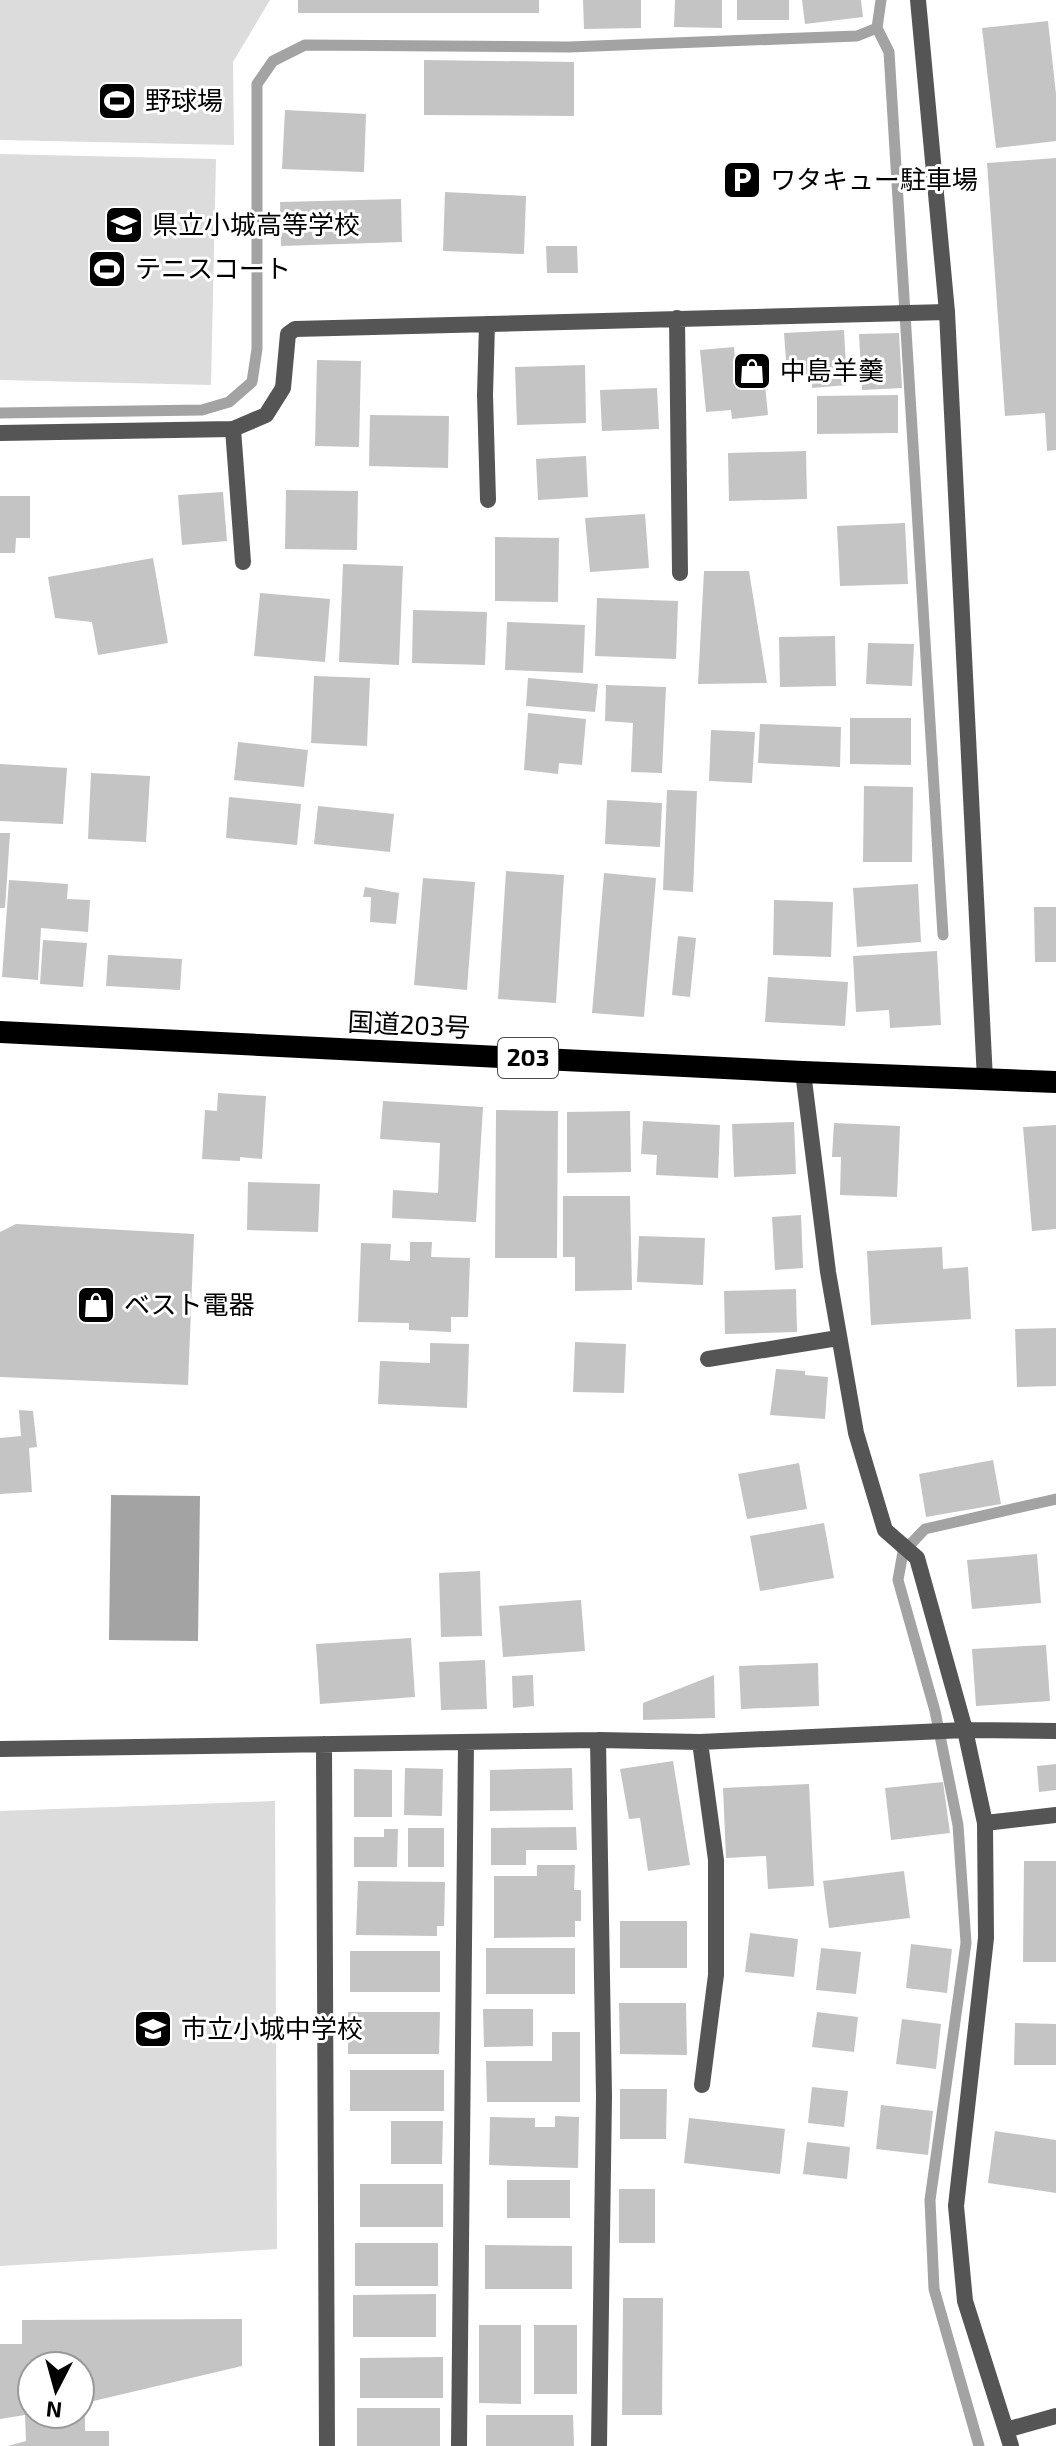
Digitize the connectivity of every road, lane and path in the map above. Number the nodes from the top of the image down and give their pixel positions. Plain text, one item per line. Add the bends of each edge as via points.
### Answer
1 (918, 0) edge
2 (947, 312) junction
3 (677, 318) junction
4 (487, 324) junction
5 (233, 429) junction
6 (0, 433) edge
7 (488, 500) dead end
8 (243, 562) dead end
9 (680, 573) dead end
10 (0, 1032) edge
11 (803, 1072) junction
12 (985, 1080) junction
13 (1056, 1082) edge
14 (838, 1338) junction
15 (708, 1359) dead end
16 (965, 1730) junction
17 (1056, 1731) edge
18 (598, 1740) junction
19 (466, 1742) junction
20 (700, 1742) junction
21 (324, 1744) junction
22 (0, 1749) edge
23 (1056, 1815) edge
24 (985, 1823) junction
25 (702, 2085) dead end
26 (1056, 2416) edge
27 (1008, 2438) edge
28 (327, 2446) edge
29 (459, 2446) edge
30 (599, 2446) edge

1 - 2 street
2 - 3 street
2 - 12 street
3 - 4 street
3 - 9 street
4 - 5 street via 295,329 288,334 283,388 266,415
4 - 7 street
5 - 6 street
5 - 8 street
10 - 11 highway, 国道203号 / 203
11 - 12 highway, 国道203号 / 203
11 - 14 street
12 - 13 highway, 国道203号 / 203
14 - 15 street
14 - 16 street via 856,1433 885,1530 917,1558
16 - 17 street
16 - 20 street
16 - 24 street
18 - 19 street
18 - 20 street
18 - 30 street via 604,2096
19 - 21 street
19 - 29 street
20 - 25 street via 716,1875 716,1975
21 - 22 street
21 - 28 street
23 - 24 street
24 - 27 street via 986,1938 956,2206 965,2301
26 - 27 street

